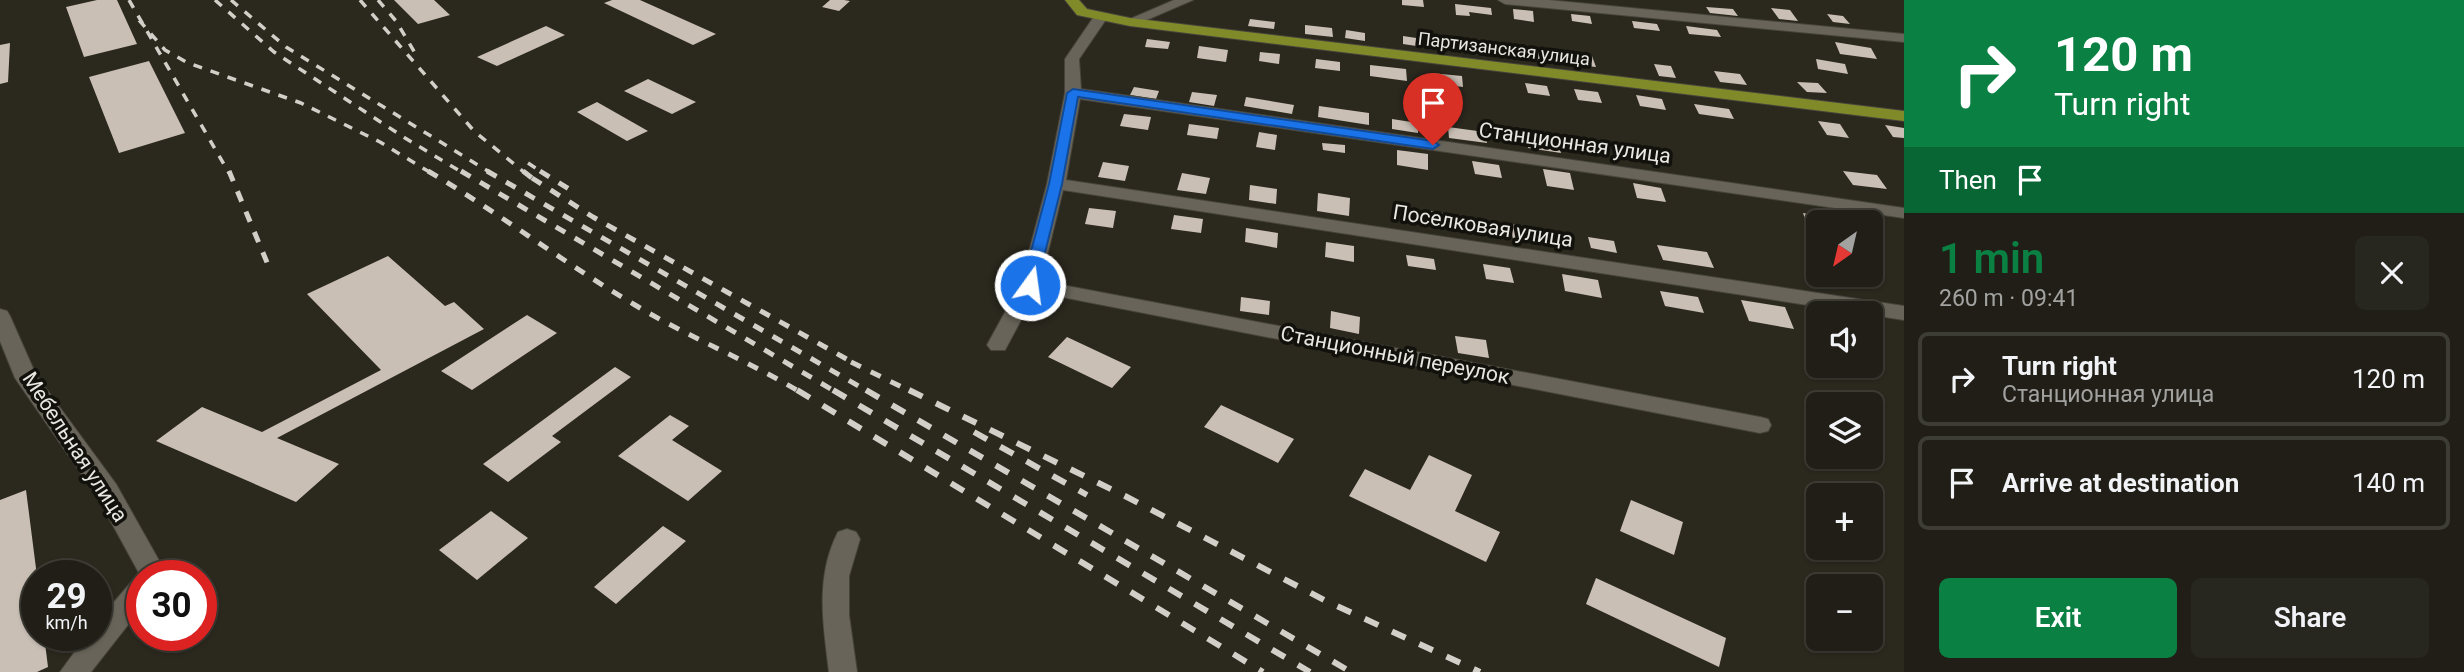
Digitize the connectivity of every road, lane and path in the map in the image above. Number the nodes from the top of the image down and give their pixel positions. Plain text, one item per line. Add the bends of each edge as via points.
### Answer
1 (1072, 0) edge
2 (1186, 0) edge
3 (1505, 0) edge
4 (1100, 18) junction
5 (1130, 22) junction
6 (1904, 38) edge
7 (1073, 93) junction
8 (1904, 116) edge
9 (1056, 184) junction
10 (1904, 213) edge
11 (1030, 285) junction
12 (1904, 313) edge
13 (0, 316) edge
14 (998, 345) dead end
15 (1760, 425) dead end
16 (847, 539) dead end
17 (146, 560) edge
18 (126, 607) edge
19 (74, 672) edge
20 (843, 672) edge

1 - 4 main road via 1082,12
2 - 5 street
3 - 6 street
4 - 5 main road, Партизанская улица
4 - 7 street via 1072,59
5 - 8 main road, Партизанская улица
7 - 9 street
7 - 10 street, Станционная улица
9 - 11 street
9 - 12 street, Поселковая улица
11 - 14 street
11 - 15 street, Станционный переулок
13 - 17 street, Мебельная улица via 26,378 107,491
16 - 20 street via 836,576 835,615
18 - 19 street

